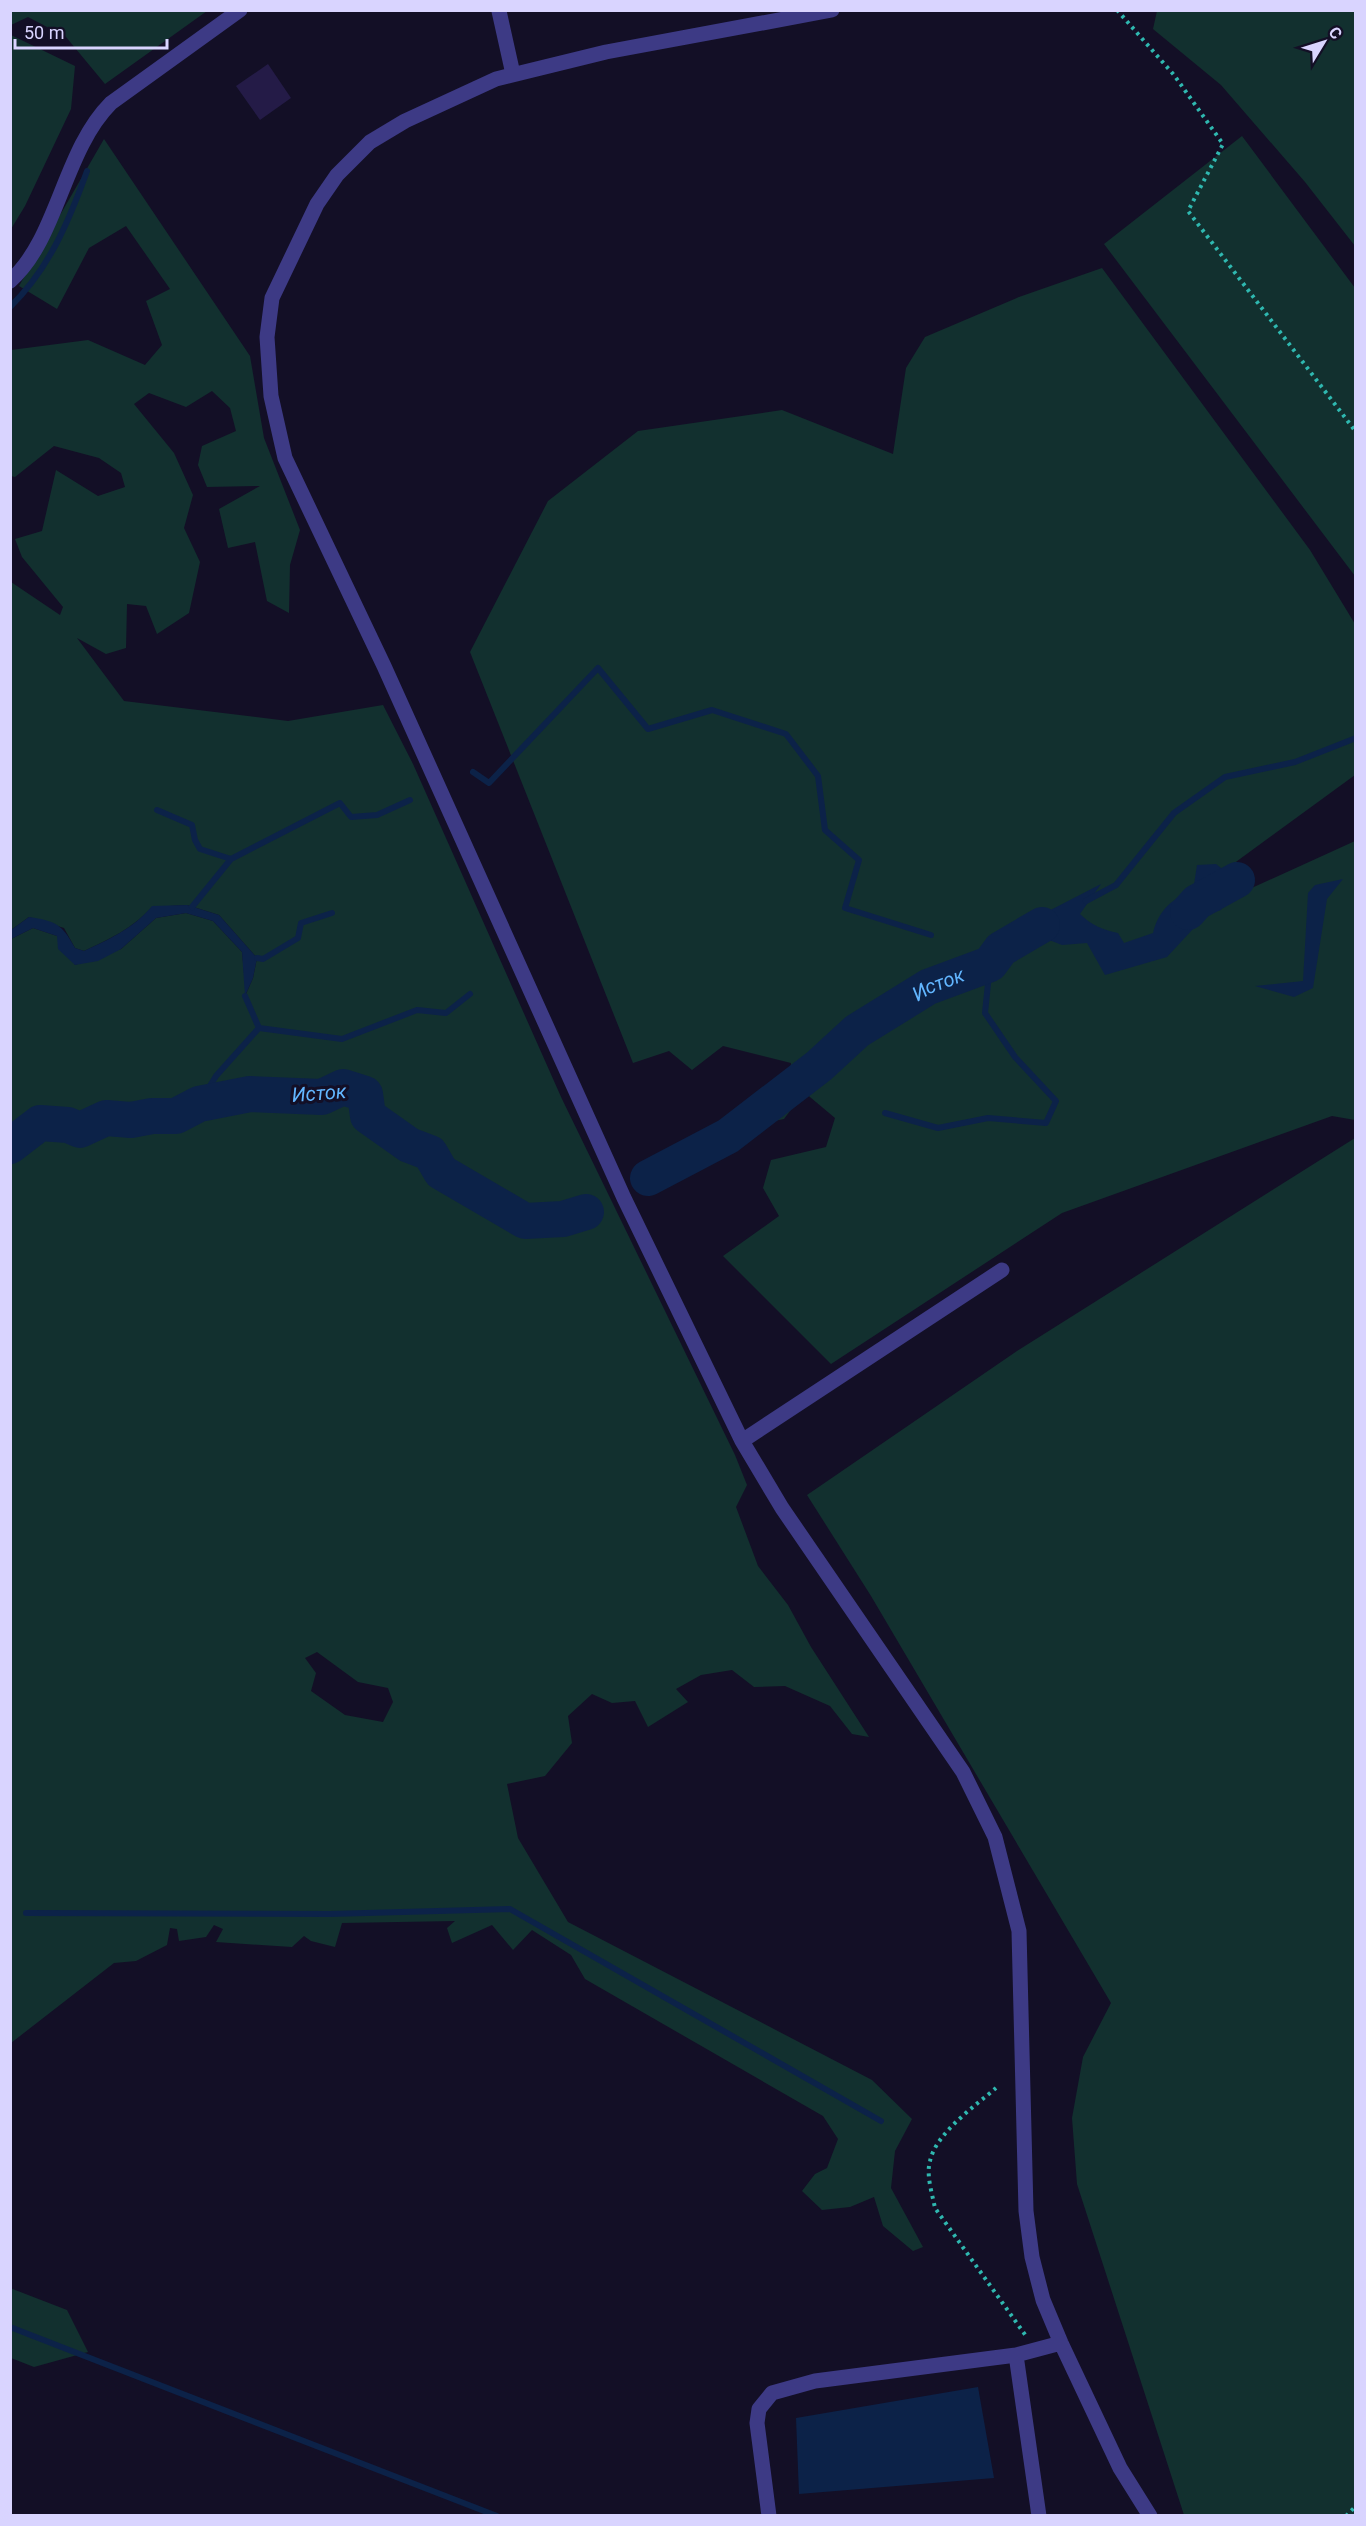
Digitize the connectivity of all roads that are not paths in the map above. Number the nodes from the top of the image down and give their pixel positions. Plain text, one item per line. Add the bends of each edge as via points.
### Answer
1 (240, 10) edge
2 (832, 10) edge
3 (500, 11) edge
4 (513, 75) junction
5 (10, 281) edge
6 (1002, 1270) dead end
7 (742, 1441) junction
8 (1061, 2343) junction
9 (1016, 2355) junction
10 (769, 2516) edge
11 (1039, 2516) edge
12 (1150, 2516) edge

1 - 5 lane via 96,118 38,242
2 - 4 lane via 606,52
3 - 4 lane
4 - 7 lane via 447,99 405,121 370,142 337,175 317,204 272,298 267,338 271,396 285,458 384,666 624,1198
6 - 7 lane
7 - 8 lane via 788,1516 963,1772 995,1837 1019,1931 1026,2211 1032,2257 1043,2300
8 - 9 lane
8 - 12 lane via 1120,2468
9 - 10 lane via 815,2381 772,2393 759,2409 757,2423
9 - 11 lane

